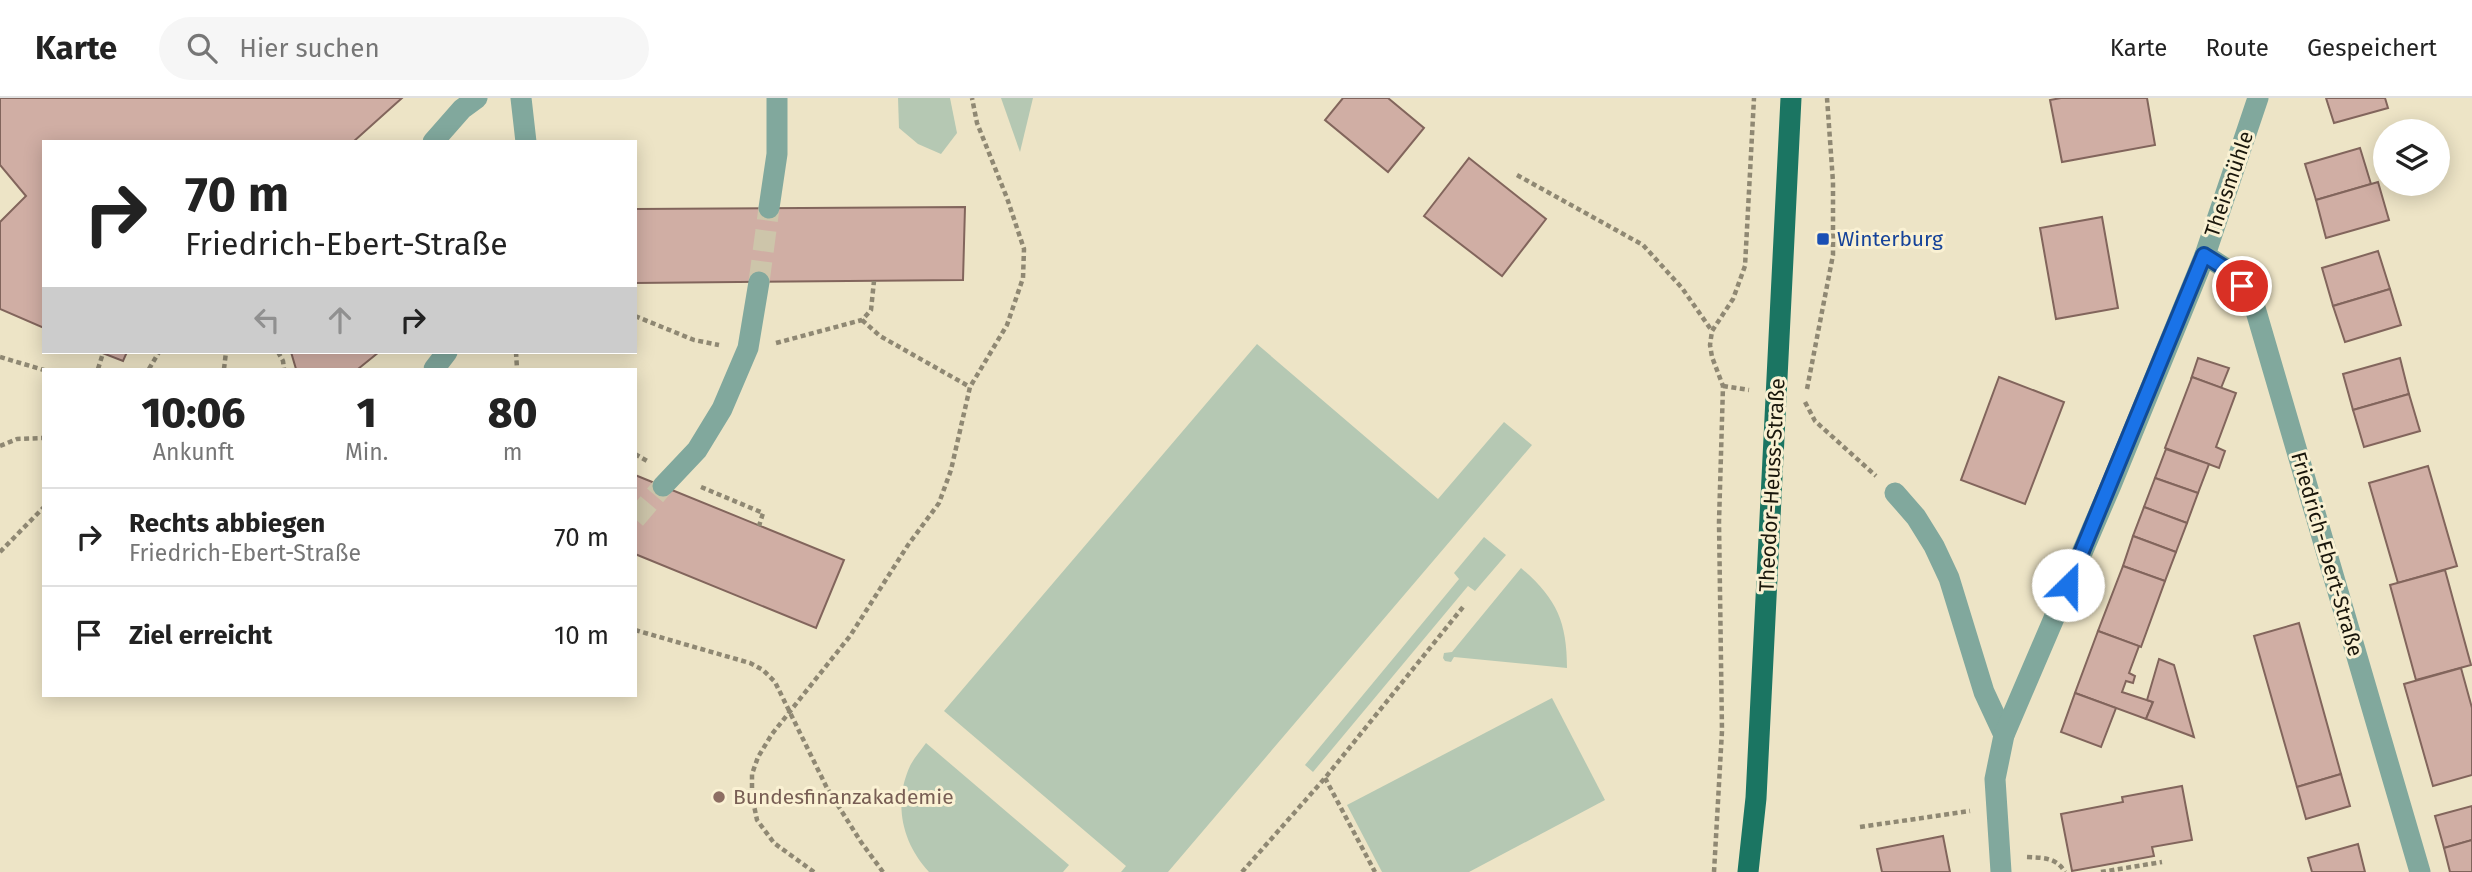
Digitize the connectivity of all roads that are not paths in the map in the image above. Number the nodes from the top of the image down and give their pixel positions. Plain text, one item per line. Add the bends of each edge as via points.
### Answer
1 (477, 98) edge
2 (521, 98) edge
3 (777, 98) edge
4 (1791, 98) edge
5 (2259, 98) edge
6 (434, 140) edge
7 (526, 140) edge
8 (769, 208) tunnel mouth
9 (2204, 255) junction
10 (759, 282) tunnel mouth
11 (445, 354) edge
12 (435, 368) edge
13 (668, 480) tunnel mouth
14 (1895, 493) road end
15 (2004, 735) junction
16 (1748, 872) edge
17 (2001, 872) edge
18 (2420, 872) edge

1 - 6 street
2 - 7 street
3 - 8 street via 777,154
4 - 16 main road, Theodor-Heuss-Straße via 1756,798
5 - 9 street, Theismühle
9 - 15 street, Theismühle
9 - 18 street, Friedrich-Ebert-Straße via 2231,272 2253,301
10 - 13 street via 748,348 722,409 697,450
11 - 12 street
14 - 15 street via 1916,517 1949,578 1984,692
15 - 17 street via 1995,779

